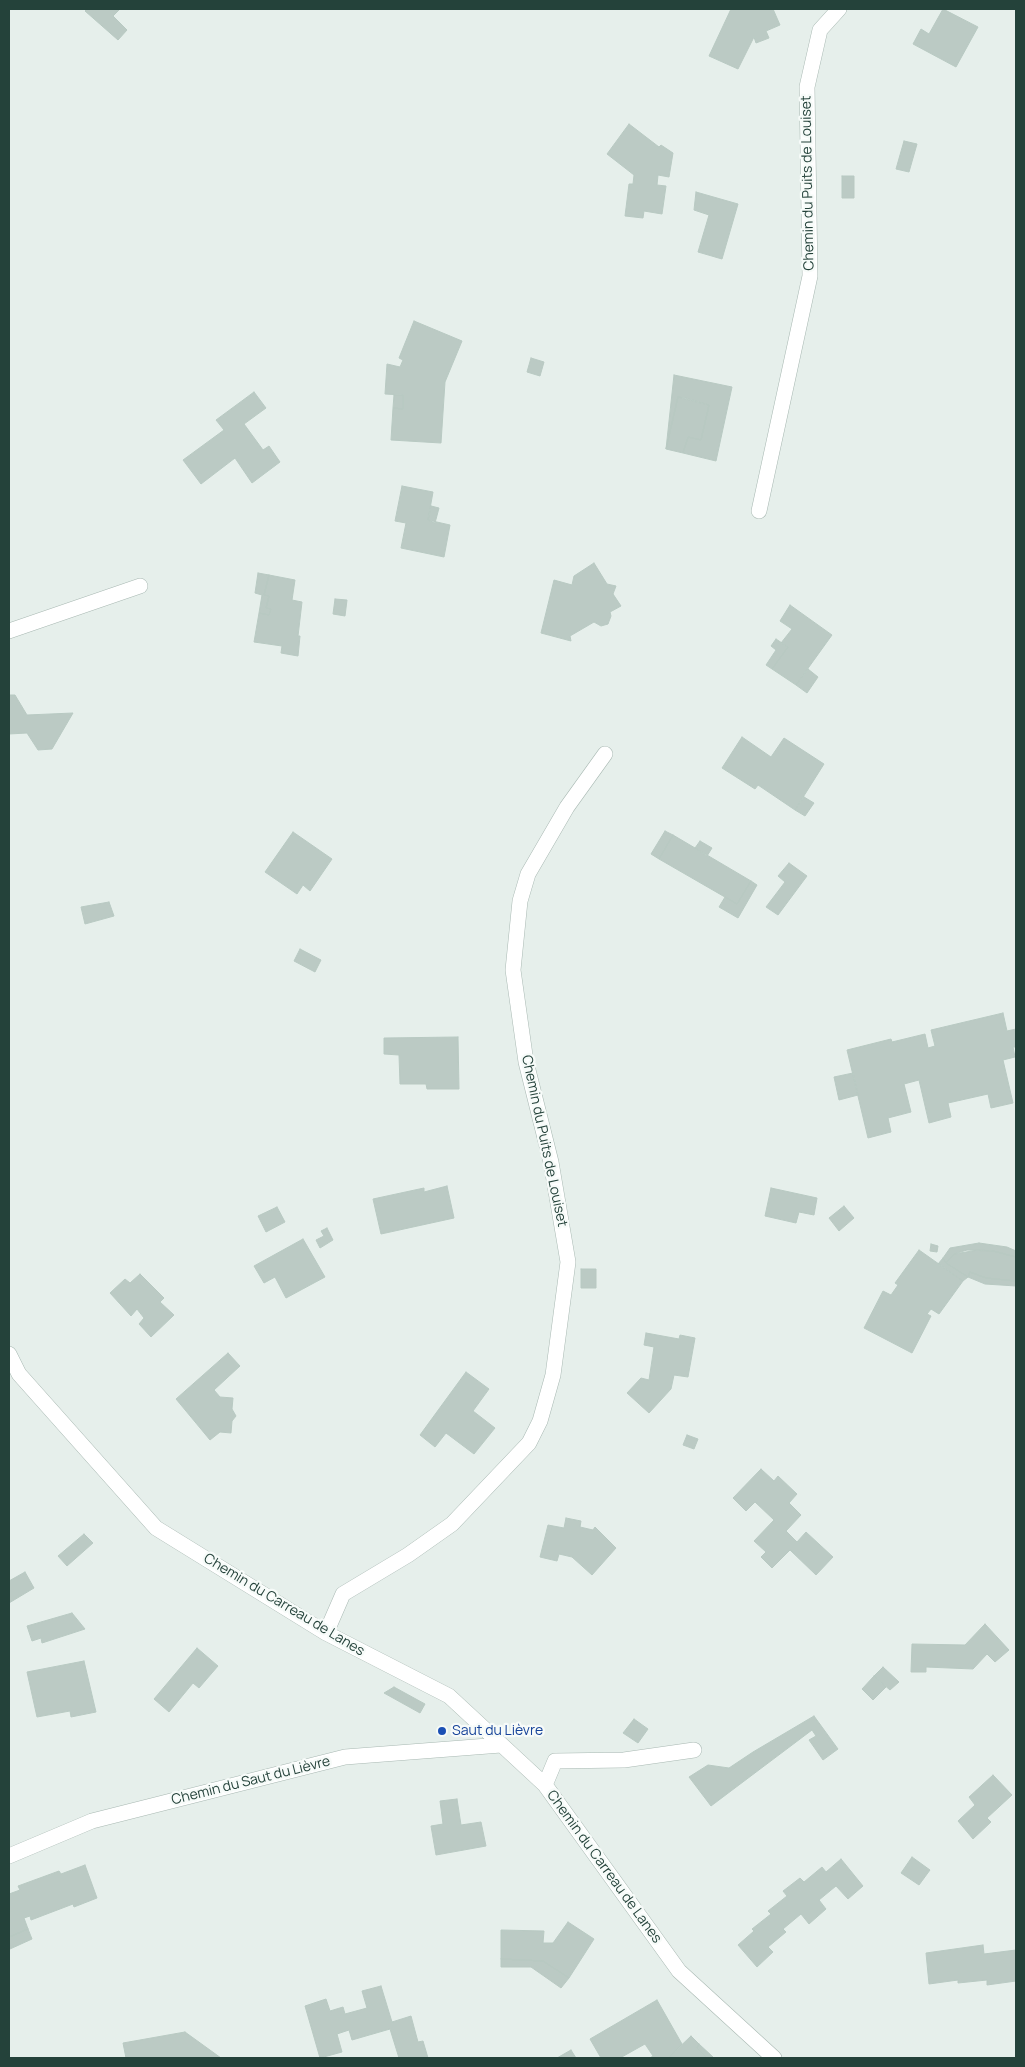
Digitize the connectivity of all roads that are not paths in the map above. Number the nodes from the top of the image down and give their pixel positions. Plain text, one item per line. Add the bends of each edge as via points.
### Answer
1 (839, 9) edge
2 (759, 512) dead end
3 (140, 586) dead end
4 (9, 632) edge
5 (605, 754) dead end
6 (9, 1354) edge
7 (326, 1633) junction
8 (501, 1745) junction
9 (694, 1750) dead end
10 (544, 1784) junction
11 (9, 1856) edge
12 (774, 2058) edge

1 - 2 street, Chemin du Puits de Louiset via 820,30 807,87 810,276
3 - 4 street
5 - 7 street, Chemin du Puits de Louiset via 567,807 528,874 520,901 513,970 526,1062 551,1162 568,1262 553,1376 540,1422 529,1443 452,1524 344,1594
6 - 7 street, Chemin du Carreau de Lanes via 19,1374 156,1528
7 - 8 street, Chemin du Carreau de Lanes via 449,1696
8 - 10 street, Chemin du Carreau de Lanes
8 - 11 street, Chemin du Saut du Lièvre via 345,1757 92,1821
9 - 10 street via 624,1760 555,1761
10 - 12 street, Chemin du Carreau de Lanes via 679,1971

